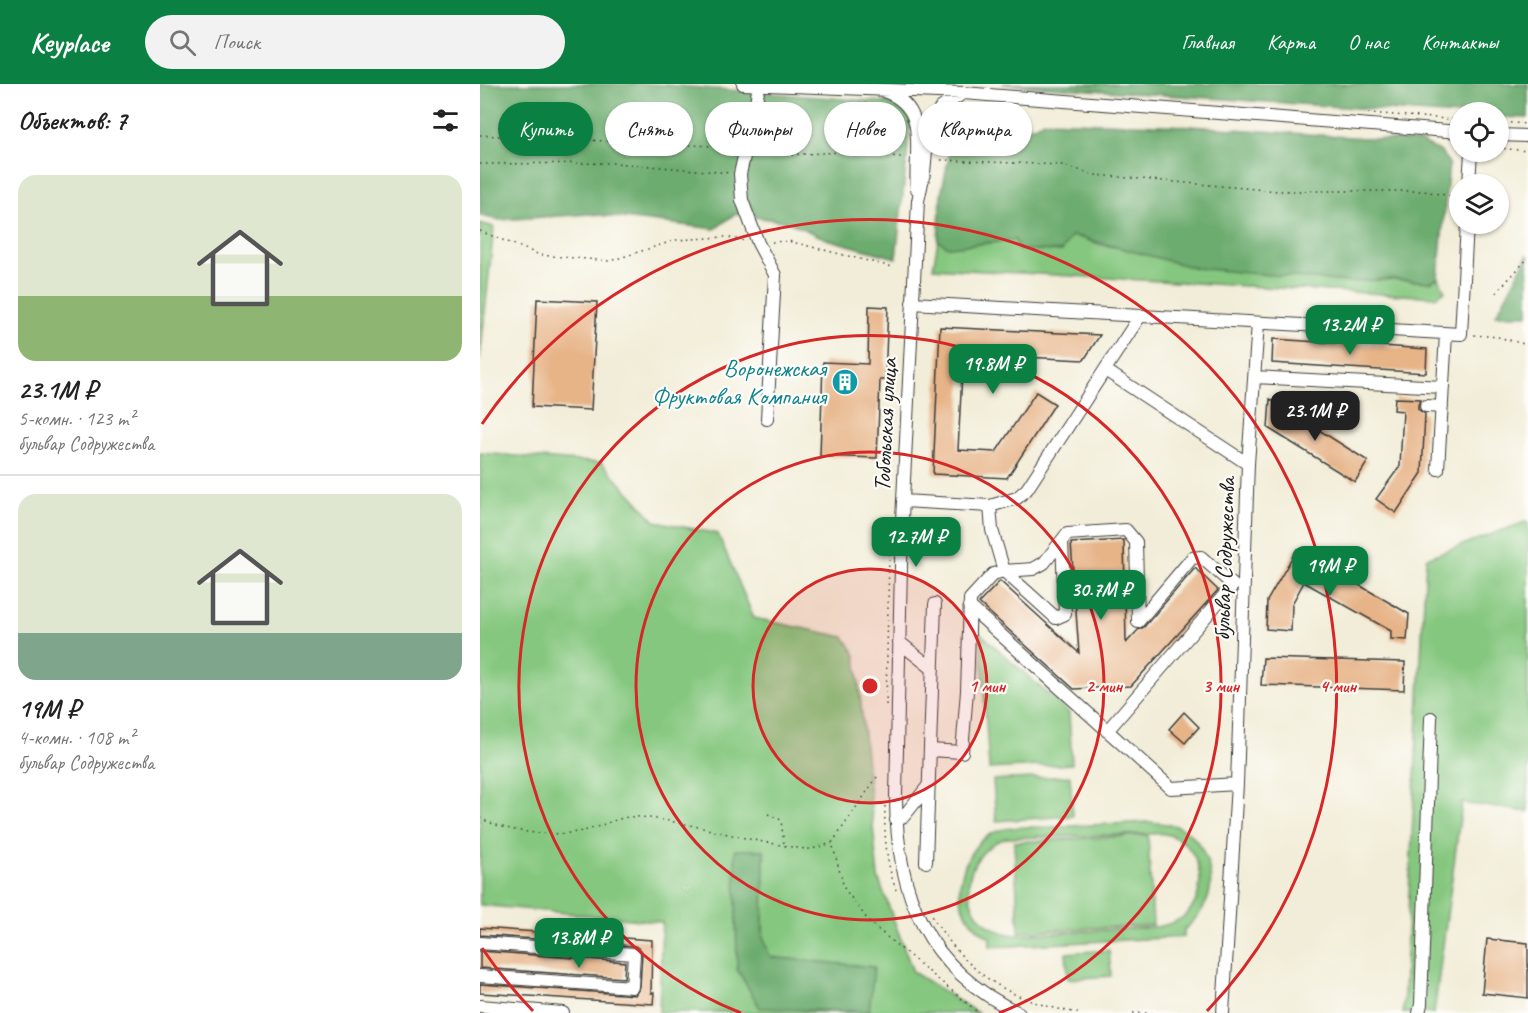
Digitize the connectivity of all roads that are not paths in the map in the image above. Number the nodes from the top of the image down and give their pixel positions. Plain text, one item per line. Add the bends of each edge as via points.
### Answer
1 (743, 84) edge
2 (759, 85) edge
3 (879, 90) junction
4 (963, 93) junction
5 (1449, 131) edge
6 (1509, 135) edge
7 (1528, 136) edge
8 (918, 201) junction
9 (1466, 234) edge
10 (912, 303) junction
11 (1140, 316) junction
12 (1258, 323) junction
13 (1446, 334) junction
14 (1105, 370) junction
15 (1255, 376) junction
16 (1443, 387) junction
17 (1426, 406) dead end
18 (1442, 407) junction
19 (767, 419) dead end
20 (1248, 464) junction
21 (1438, 469) dead end
22 (903, 501) junction
23 (990, 506) junction
24 (1062, 540) junction
25 (1004, 571) junction
26 (935, 604) dead end
27 (969, 606) junction
28 (899, 642) junction
29 (933, 669) junction
30 (1431, 718) dead end
31 (1107, 731) junction
32 (930, 750) junction
33 (1237, 784) junction
34 (928, 786) junction
35 (896, 820) junction
36 (926, 862) dead end
37 (480, 944) edge
38 (480, 976) edge
39 (480, 1006) edge
40 (562, 1013) edge
41 (1019, 1013) edge
42 (1224, 1013) edge
43 (1419, 1013) edge

1 - 2 street
2 - 3 street
2 - 19 street via 740,174 742,200 775,275
3 - 4 street
3 - 8 street via 902,100 916,122
4 - 5 street
4 - 8 street, Тобольская улица via 941,108 931,123
6 - 7 street
8 - 10 street, Тобольская улица
9 - 13 street via 1461,334
10 - 11 street
10 - 22 street, Тобольская улица
11 - 12 street
11 - 14 street
12 - 13 street
12 - 15 street, бульвар Содружества
13 - 16 street
14 - 20 street
14 - 23 street via 1027,489 1017,498
15 - 16 street
15 - 20 street, бульвар Содружества
16 - 18 street
17 - 18 street
18 - 21 street
20 - 33 street, бульвар Содружества
22 - 23 street
22 - 28 street, Тобольская улица
23 - 25 street via 992,530
24 - 25 street via 1044,563 1034,569
24 - 25 street via 1065,614 1056,618
24 - 31 street via 1067,534 1126,530 1136,542 1138,622 1192,558 1201,557 1233,585
25 - 27 street via 993,574 970,599
26 - 29 street
27 - 31 street
27 - 32 street via 962,752
28 - 29 street
28 - 35 street, Тобольская улица
29 - 32 street
30 - 43 street
31 - 33 street via 1171,788
32 - 34 street
33 - 42 street, бульвар Содружества
34 - 35 street via 904,816
34 - 36 street
35 - 41 street, Тобольская улица via 898,852 909,894 936,947 971,984
37 - 38 street via 634,954 632,987
39 - 40 street

